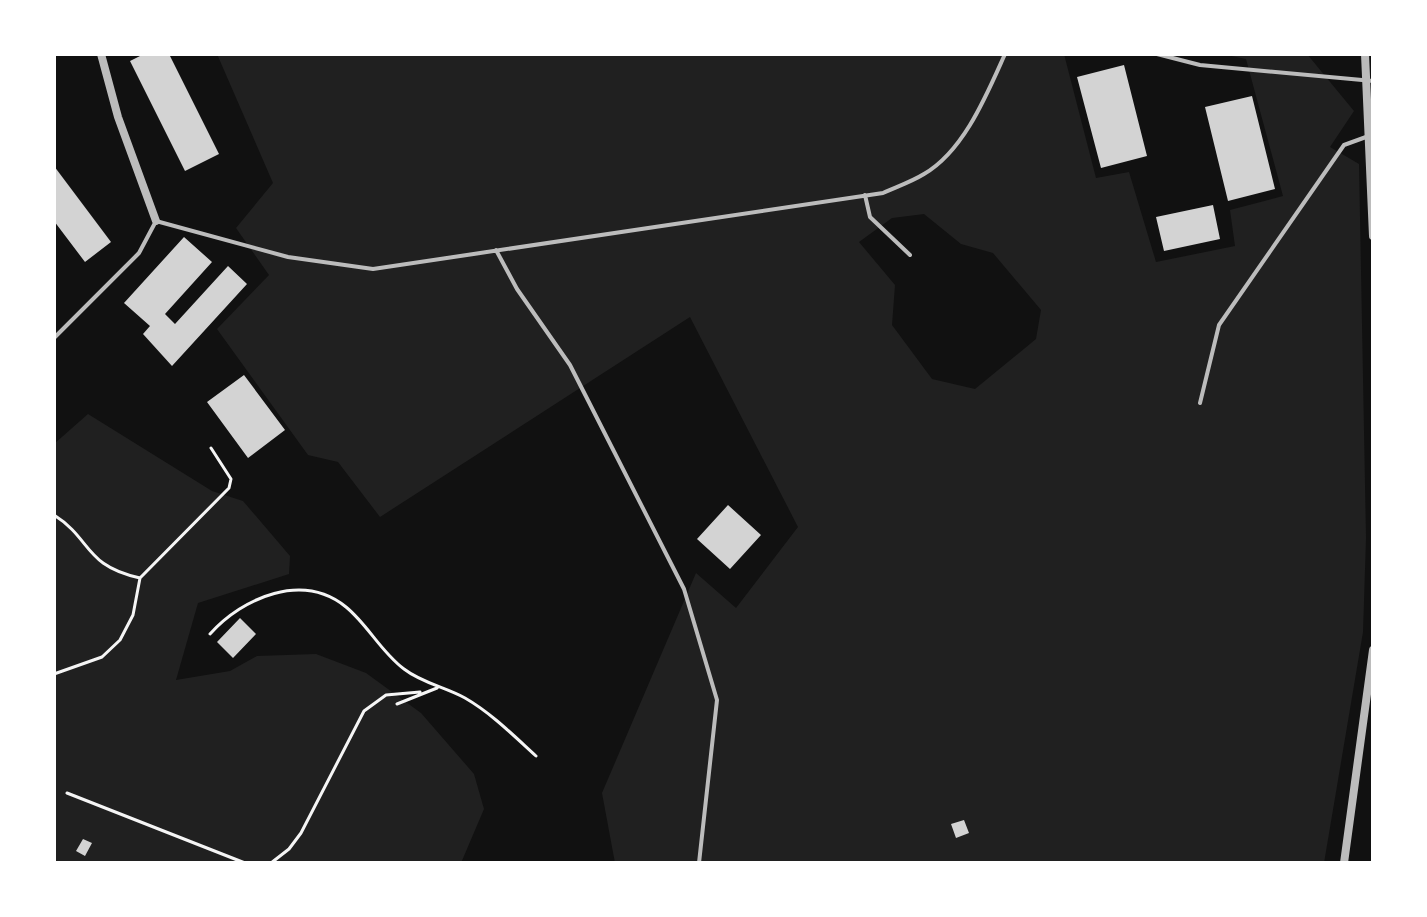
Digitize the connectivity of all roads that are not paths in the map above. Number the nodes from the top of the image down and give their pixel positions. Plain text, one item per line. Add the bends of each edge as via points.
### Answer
1 (101, 54) edge
2 (1005, 54) edge
3 (1157, 54) edge
4 (1365, 54) edge
5 (1370, 80) edge
6 (1369, 136) junction
7 (865, 195) junction
8 (156, 221) junction
9 (1373, 236) edge
10 (496, 250) junction
11 (910, 255) dead end
12 (54, 338) edge
13 (1200, 403) dead end
14 (1373, 650) edge
15 (699, 863) edge
16 (1344, 863) edge

1 - 8 street
2 - 7 lane via 956,143 926,173 883,193
3 - 5 lane via 1200,65
4 - 5 street
5 - 6 street
6 - 9 street
6 - 13 lane via 1344,145 1219,325
7 - 10 lane
7 - 11 lane via 870,217
8 - 10 lane via 288,257 373,269
8 - 12 lane via 139,253
10 - 15 lane via 570,365 692,612 717,700
14 - 16 street

